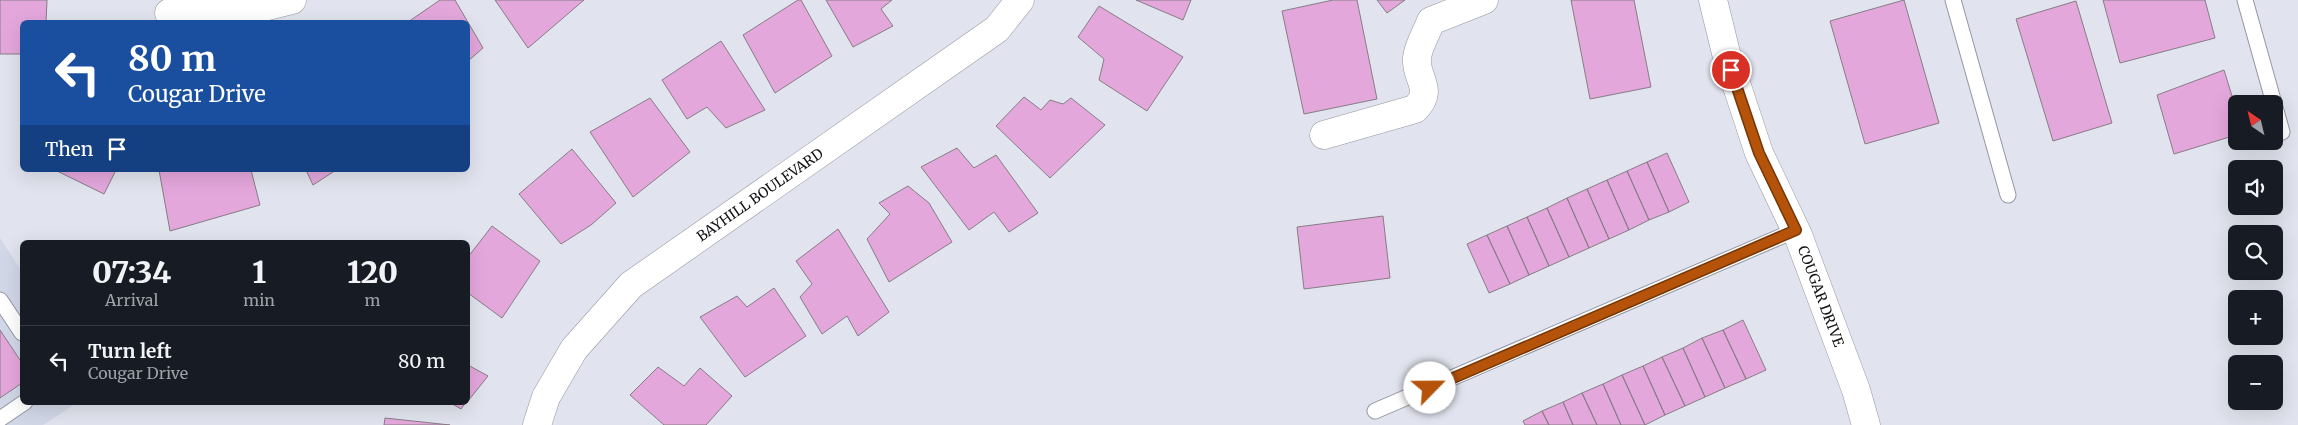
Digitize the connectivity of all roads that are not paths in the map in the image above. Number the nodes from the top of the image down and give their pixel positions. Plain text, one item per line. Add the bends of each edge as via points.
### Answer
1 (292, 0) edge
2 (1020, 0) edge
3 (1484, 0) edge
4 (1712, 0) edge
5 (1953, 0) edge
6 (2245, 0) edge
7 (170, 13) dead end
8 (2272, 95) edge
9 (1324, 135) dead end
10 (2008, 194) dead end
11 (1796, 230) junction
12 (0, 300) edge
13 (20, 330) edge
14 (21, 405) edge
15 (1375, 411) dead end
16 (0, 419) edge
17 (537, 425) edge
18 (1866, 425) edge

1 - 7 street via 252,10
2 - 17 street, BAYHILL BOULEVARD via 997,29 631,285 574,349 546,397
3 - 9 street via 1431,21 1417,58 1425,92 1415,109
4 - 11 street, COUGAR DRIVE via 1759,153
5 - 10 lane
6 - 8 lane
11 - 15 lane
11 - 18 street, COUGAR DRIVE
12 - 13 lane
14 - 16 lane

